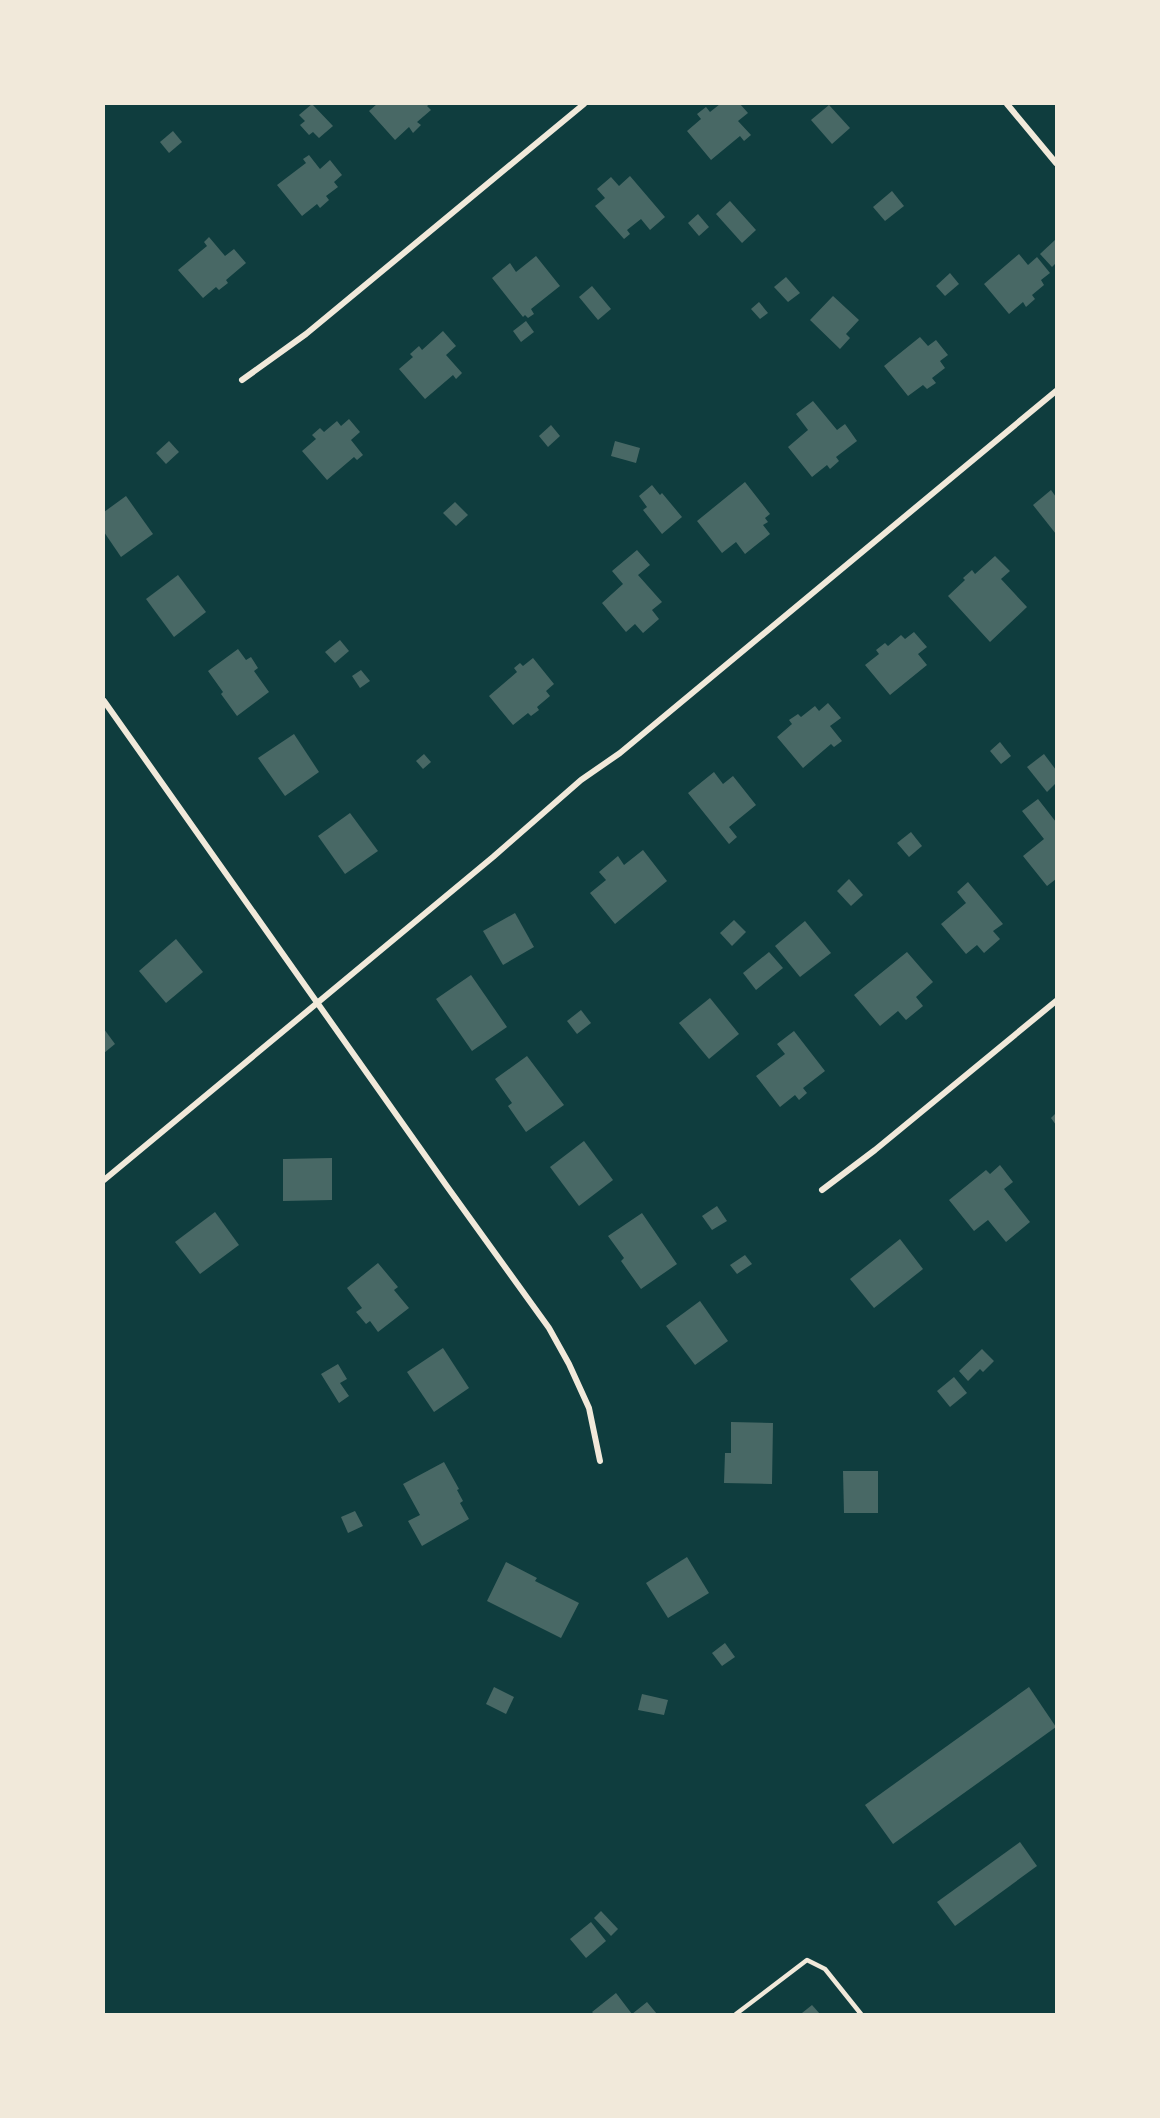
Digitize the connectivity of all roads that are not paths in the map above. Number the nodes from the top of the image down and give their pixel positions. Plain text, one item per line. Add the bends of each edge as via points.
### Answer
1 (584, 104) edge
2 (1007, 104) edge
3 (1056, 163) edge
4 (242, 380) dead end
5 (1056, 391) edge
6 (104, 701) edge
7 (1056, 1000) edge
8 (317, 1003) junction
9 (104, 1180) edge
10 (822, 1190) dead end
11 (600, 1461) dead end
12 (736, 2014) edge
13 (861, 2014) edge

1 - 4 street via 306,334
2 - 3 street
5 - 8 street via 620,753 581,780
6 - 8 street
7 - 10 street
8 - 9 street
8 - 11 street via 549,1328 589,1408
12 - 13 lane via 807,1960 825,1969

